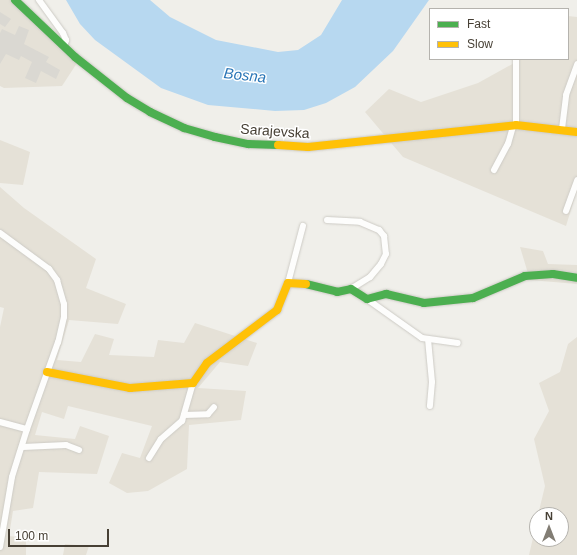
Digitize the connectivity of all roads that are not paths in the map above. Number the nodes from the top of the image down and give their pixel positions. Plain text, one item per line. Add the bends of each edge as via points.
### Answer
1 (15, 0) edge
2 (38, 0) edge
3 (64, 47) junction
4 (516, 60) edge
5 (577, 64) edge
6 (514, 126) junction
7 (562, 129) junction
8 (577, 132) edge
9 (494, 170) dead end
10 (577, 180) edge
11 (566, 210) dead end
12 (327, 220) dead end
13 (303, 226) dead end
14 (0, 233) edge
15 (577, 278) edge
16 (288, 283) junction
17 (351, 289) junction
18 (367, 299) junction
19 (428, 339) junction
20 (458, 343) dead end
21 (47, 372) junction
22 (193, 383) junction
23 (430, 406) dead end
24 (214, 407) dead end
25 (184, 415) junction
26 (0, 422) edge
27 (27, 429) junction
28 (24, 447) junction
29 (79, 450) dead end
30 (149, 458) dead end
31 (0, 547) edge

1 - 3 main road, Sarajevska
2 - 3 street via 66,40
3 - 6 main road, Sarajevska via 127,98 150,112 184,128 248,144 308,147
4 - 6 street
5 - 7 street via 566,95
6 - 7 main road, Sarajevska
6 - 9 street
7 - 8 main road, Sarajevska
10 - 11 street
12 - 17 street via 360,222 379,230 384,236 386,254 381,264 370,277
13 - 16 street
14 - 21 street via 49,269 62,292 64,317
15 - 18 main road via 552,274 525,276 473,298 449,302 424,303 386,294
16 - 17 main road via 302,283 337,292
16 - 22 main road via 277,310 207,364
17 - 18 main road
18 - 19 street via 415,334
19 - 20 street
19 - 23 street via 432,382
21 - 22 main road via 130,388 158,388
21 - 27 street
22 - 25 street
24 - 25 street via 208,414
25 - 30 street via 179,425 153,449
26 - 27 street
27 - 28 street
28 - 29 street via 66,445
28 - 31 street via 12,477

